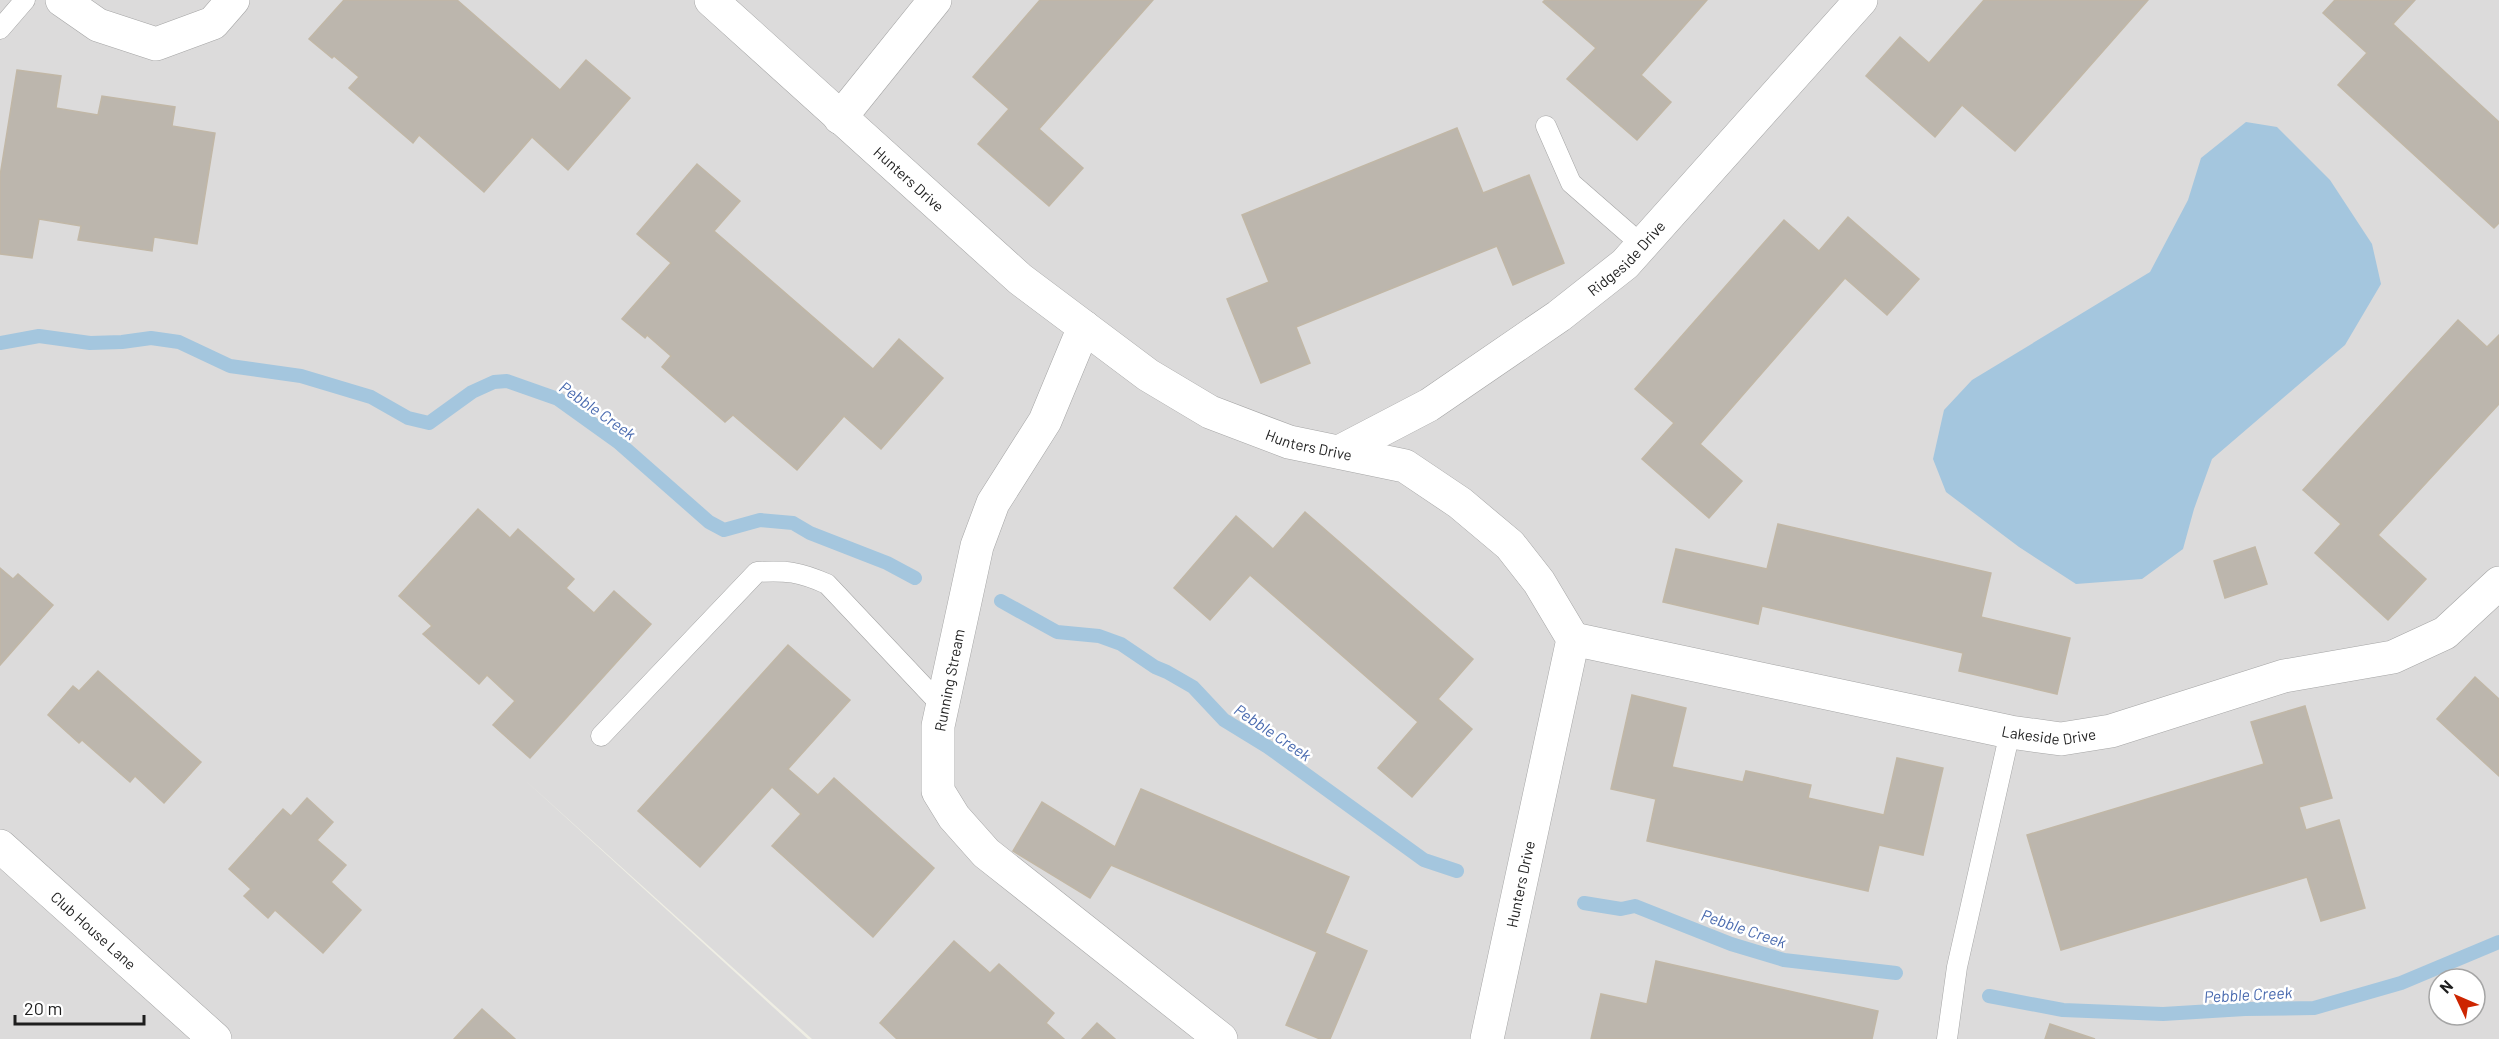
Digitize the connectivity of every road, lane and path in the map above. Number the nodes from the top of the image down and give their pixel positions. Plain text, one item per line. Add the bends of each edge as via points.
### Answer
1 (25, 0) edge
2 (62, 0) edge
3 (233, 0) edge
4 (711, 0) edge
5 (935, 0) edge
6 (1860, 0) edge
7 (0, 29) edge
8 (840, 118) junction
9 (1546, 126) dead end
10 (1642, 245) junction
11 (1084, 327) junction
12 (1339, 452) junction
13 (2499, 584) edge
14 (1573, 639) junction
15 (942, 706) junction
16 (2010, 732) junction
17 (601, 736) dead end
18 (6, 863) edge
19 (215, 1039) edge
20 (1221, 1039) edge
21 (1487, 1039) edge
22 (1947, 1039) edge

1 - 7 lane
2 - 3 street via 98,26 156,44 213,23
4 - 8 street, Hunters Drive
5 - 8 street
6 - 10 street, Ridgeside Drive
8 - 11 street, Hunters Drive via 1020,279
9 - 10 lane via 1571,183
10 - 12 street, Ridgeside Drive via 1625,264 1559,316 1429,405
11 - 12 street, Hunters Drive via 1148,375 1210,412 1289,442
11 - 15 street, Running Stream via 1045,421 993,503 976,546
12 - 14 street, Hunters Drive via 1405,466 1460,503 1510,545 1539,582
13 - 16 street, Lakeside Drive via 2445,633 2393,657 2284,676 2111,731 2061,739
14 - 16 street, Lakeside Drive
14 - 21 street, Hunters Drive
15 - 17 lane via 827,584 784,570 757,572
15 - 20 street, Running Stream via 938,726 938,791 954,818 986,854
16 - 22 lane via 1957,967
18 - 19 street, Club House Lane

